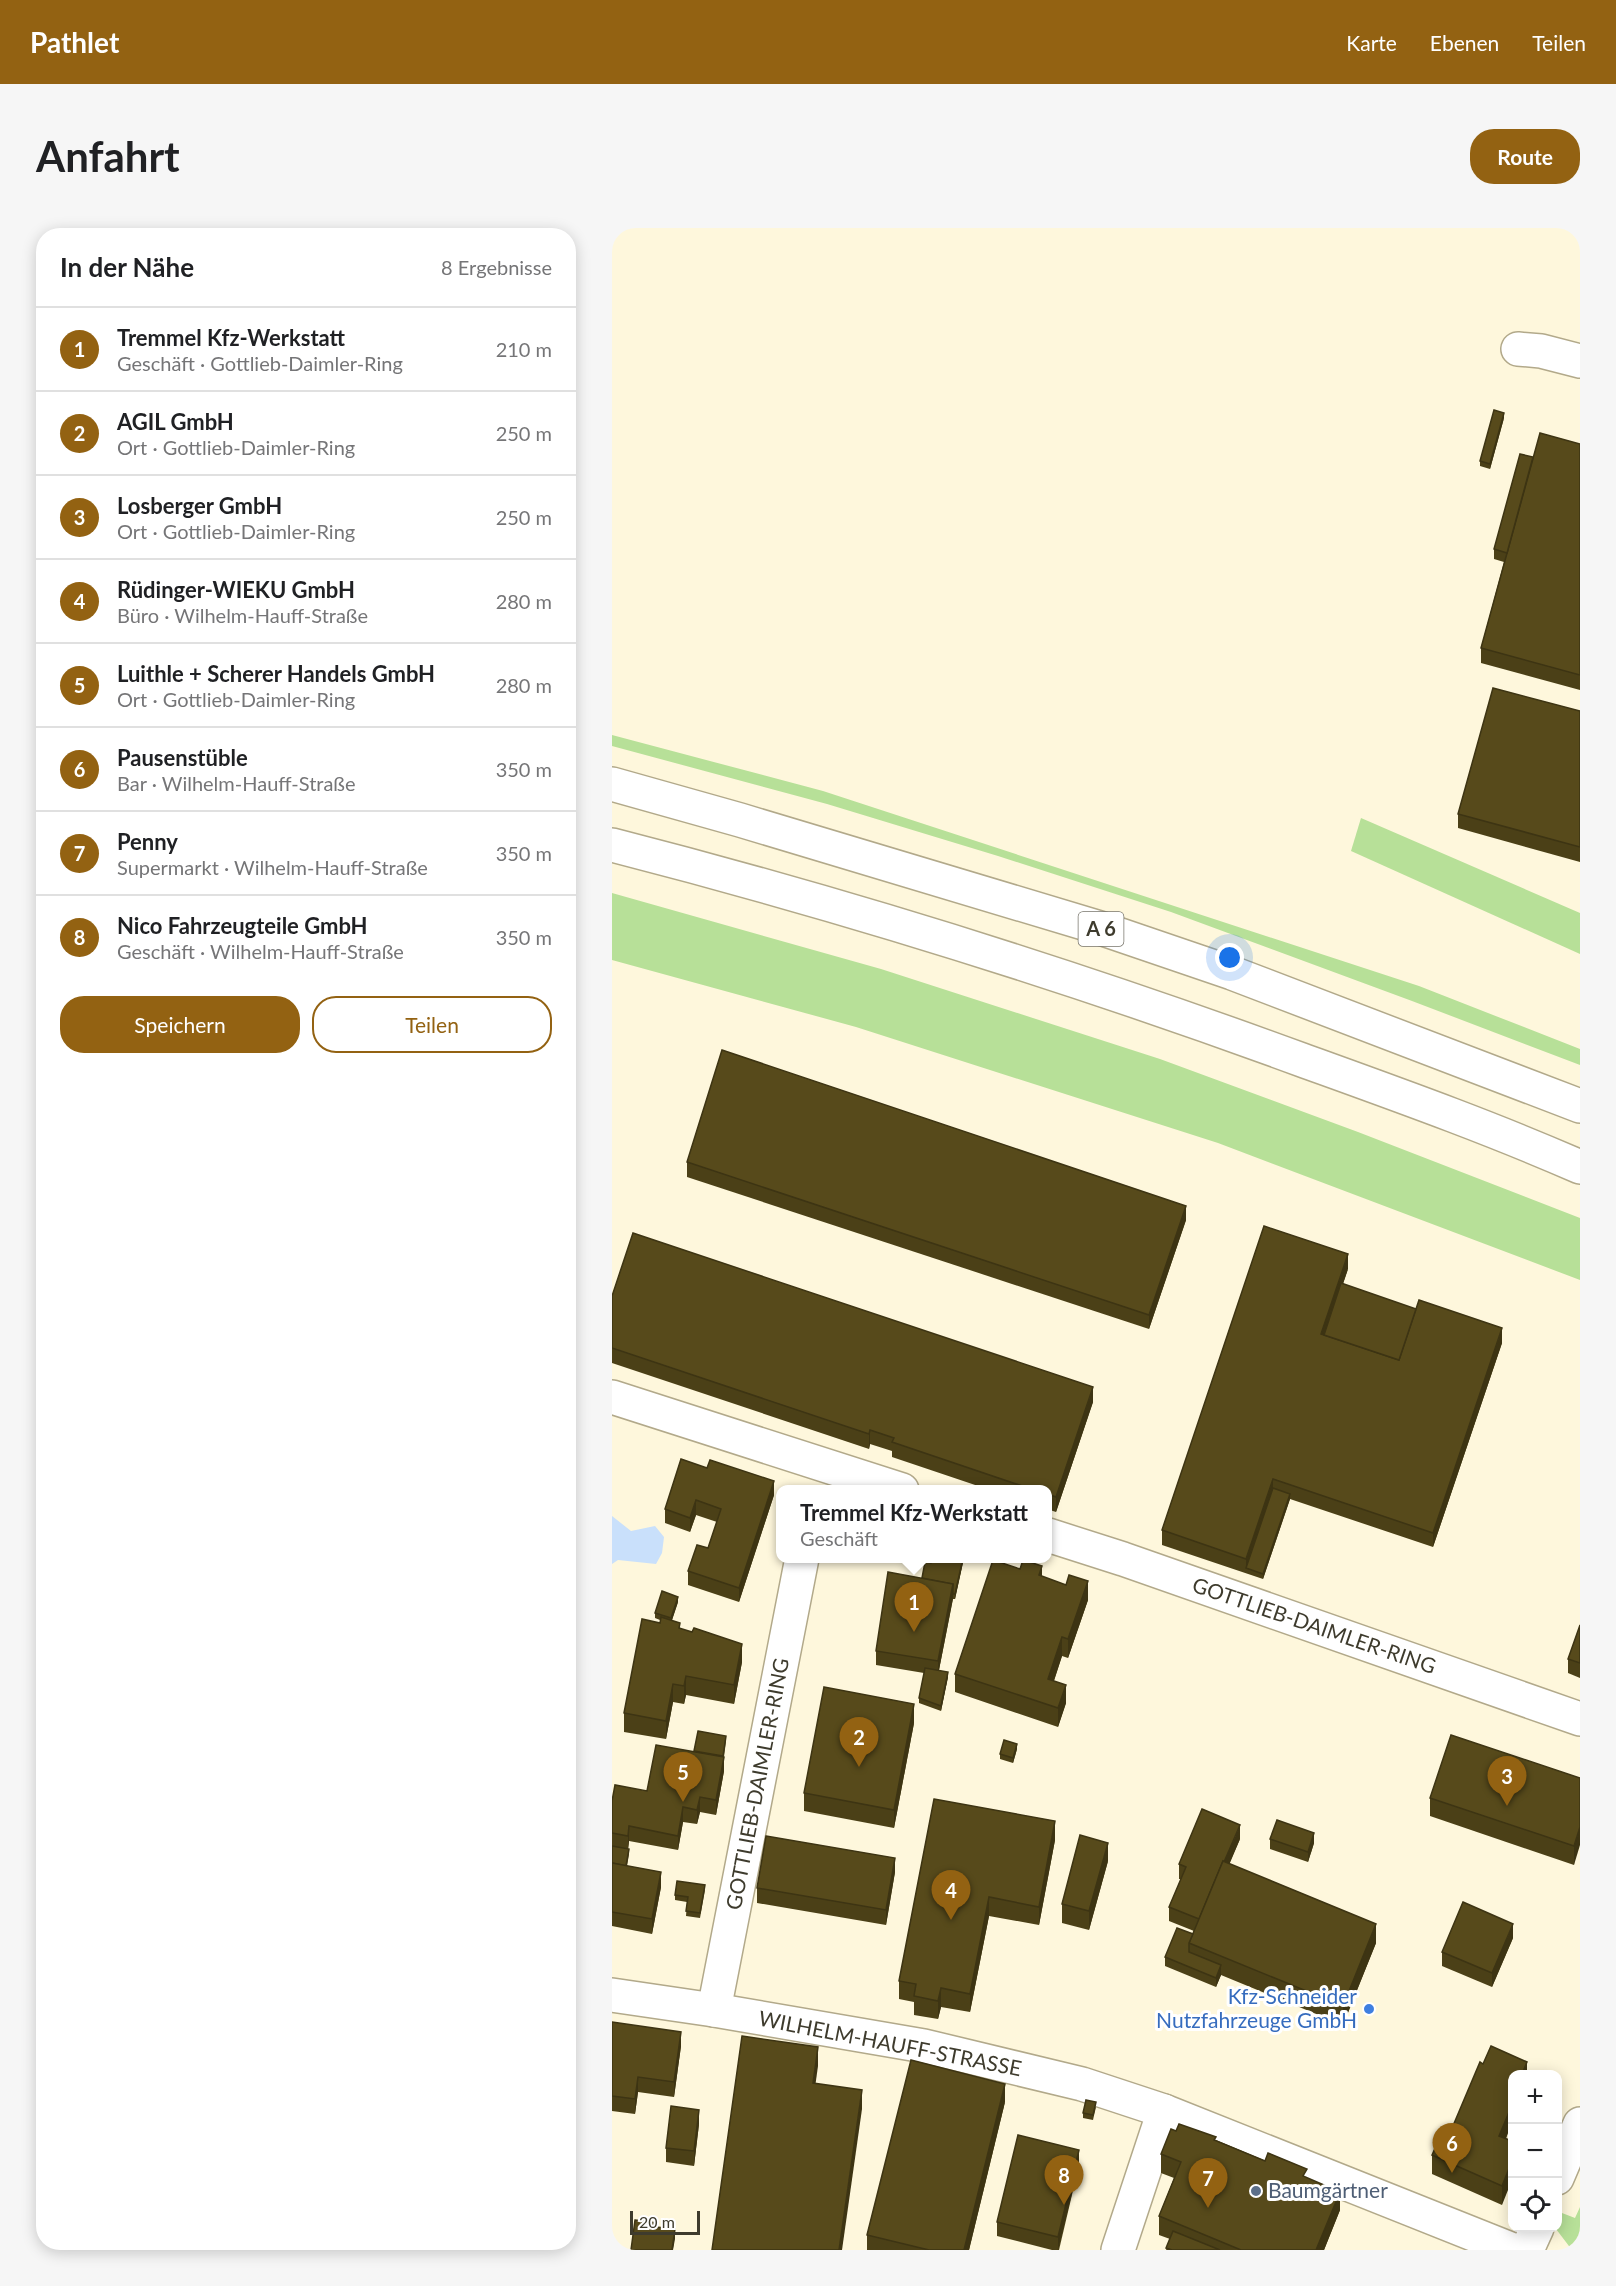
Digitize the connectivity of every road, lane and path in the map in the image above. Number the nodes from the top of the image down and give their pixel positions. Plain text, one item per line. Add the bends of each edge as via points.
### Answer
1 (1518, 349) dead end
2 (1580, 361) edge
3 (612, 784) edge
4 (612, 845) edge
5 (1580, 1106) edge
6 (1580, 1167) edge
7 (612, 1397) edge
8 (837, 1480) edge
9 (870, 1485) edge
10 (1052, 1537) edge
11 (801, 1563) edge
12 (1580, 1719) edge
13 (612, 1995) edge
14 (714, 2010) junction
15 (1164, 2111) junction
16 (1580, 2124) edge
17 (1562, 2166) edge
18 (1535, 2232) edge
19 (1118, 2250) edge
20 (1513, 2250) edge
21 (1527, 2250) edge

1 - 2 main road
3 - 5 main road, A 6 via 1100,928 1287,994
4 - 6 main road via 732,876 1086,983 1377,1087
7 - 8 main road
8 - 9 main road
10 - 12 main road, GOTTLIEB-DAIMLER-RING
11 - 14 main road, GOTTLIEB-DAIMLER-RING
13 - 14 main road, WILHELM-HAUFF-STRASSE
14 - 15 main road, WILHELM-HAUFF-STRASSE via 924,2046 1082,2084
15 - 19 main road
15 - 20 main road, WILHELM-HAUFF-STRASSE
16 - 17 main road
18 - 21 main road

